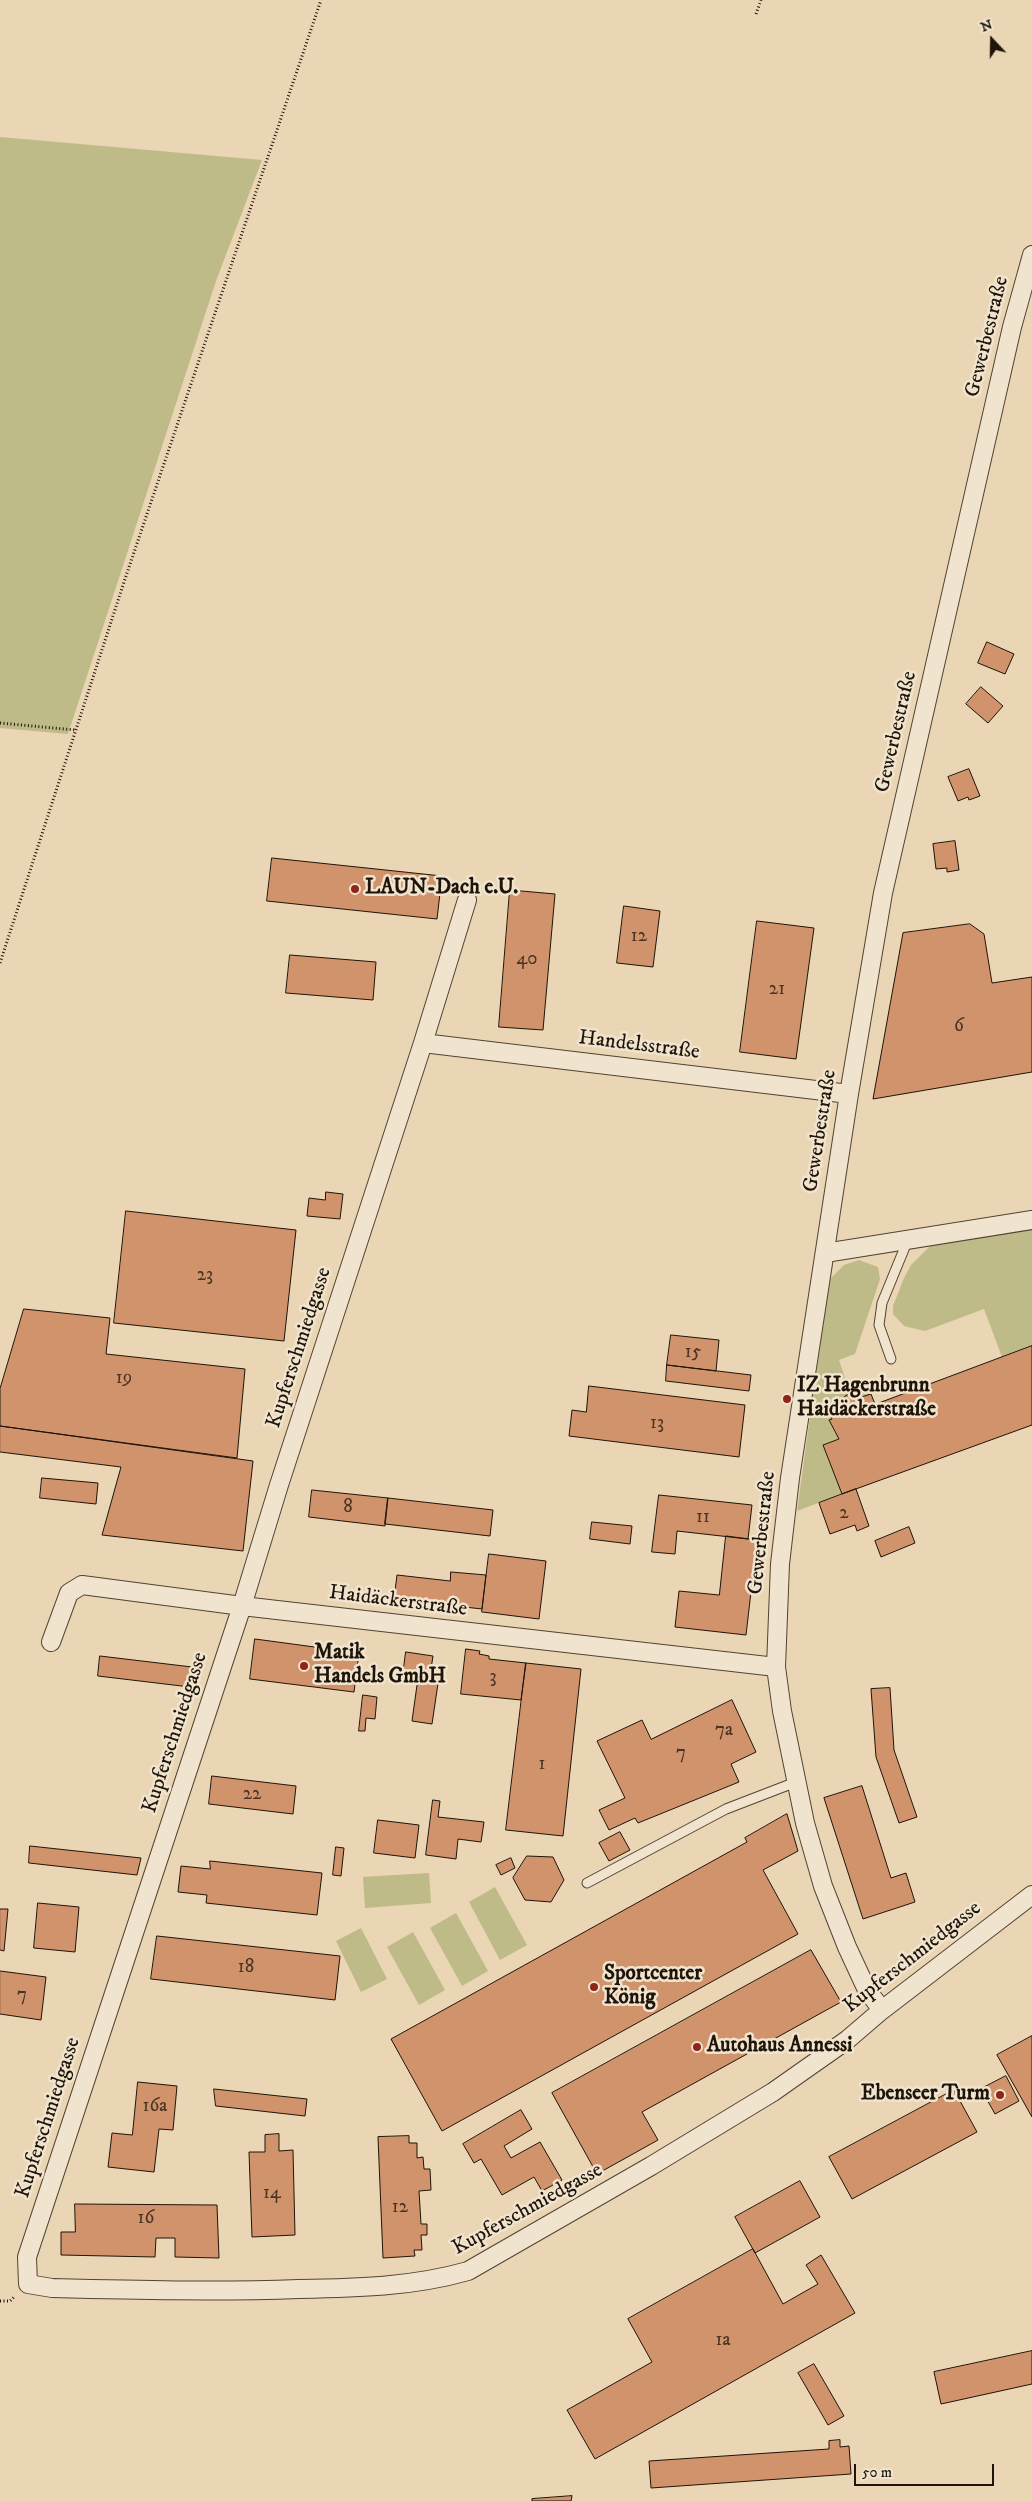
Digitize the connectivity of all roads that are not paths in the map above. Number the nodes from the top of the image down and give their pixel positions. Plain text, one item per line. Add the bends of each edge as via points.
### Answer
1 (1032, 256) edge
2 (467, 900) dead end
3 (423, 1042) junction
4 (849, 1094) junction
5 (1032, 1220) edge
6 (907, 1242) junction
7 (825, 1253) junction
8 (891, 1359) dead end
9 (242, 1606) junction
10 (51, 1642) dead end
11 (776, 1667) junction
12 (796, 1782) junction
13 (587, 1882) dead end
14 (1032, 1895) edge
15 (882, 2010) junction

1 - 4 street, Gewerbestraße via 1012,327 883,892
2 - 3 street, Kupferschmiedgasse
3 - 4 street, Handelsstraße
3 - 9 street, Kupferschmiedgasse
4 - 7 street, Gewerbestraße
5 - 6 street
6 - 7 street
6 - 8 lane via 882,1303 878,1325
7 - 11 street, Gewerbestraße via 780,1564
9 - 10 street, Haidäckerstraße via 82,1585 69,1593
9 - 11 street, Haidäckerstraße
9 - 15 street, Kupferschmiedgasse via 27,2256 28,2284 52,2288 203,2292 402,2285 438,2280 468,2271 773,2092 847,2040
11 - 12 street, Gewerbestraße
12 - 13 lane via 726,1809
12 - 15 street, Gewerbestraße via 823,1886 867,1990
14 - 15 street, Kupferschmiedgasse

